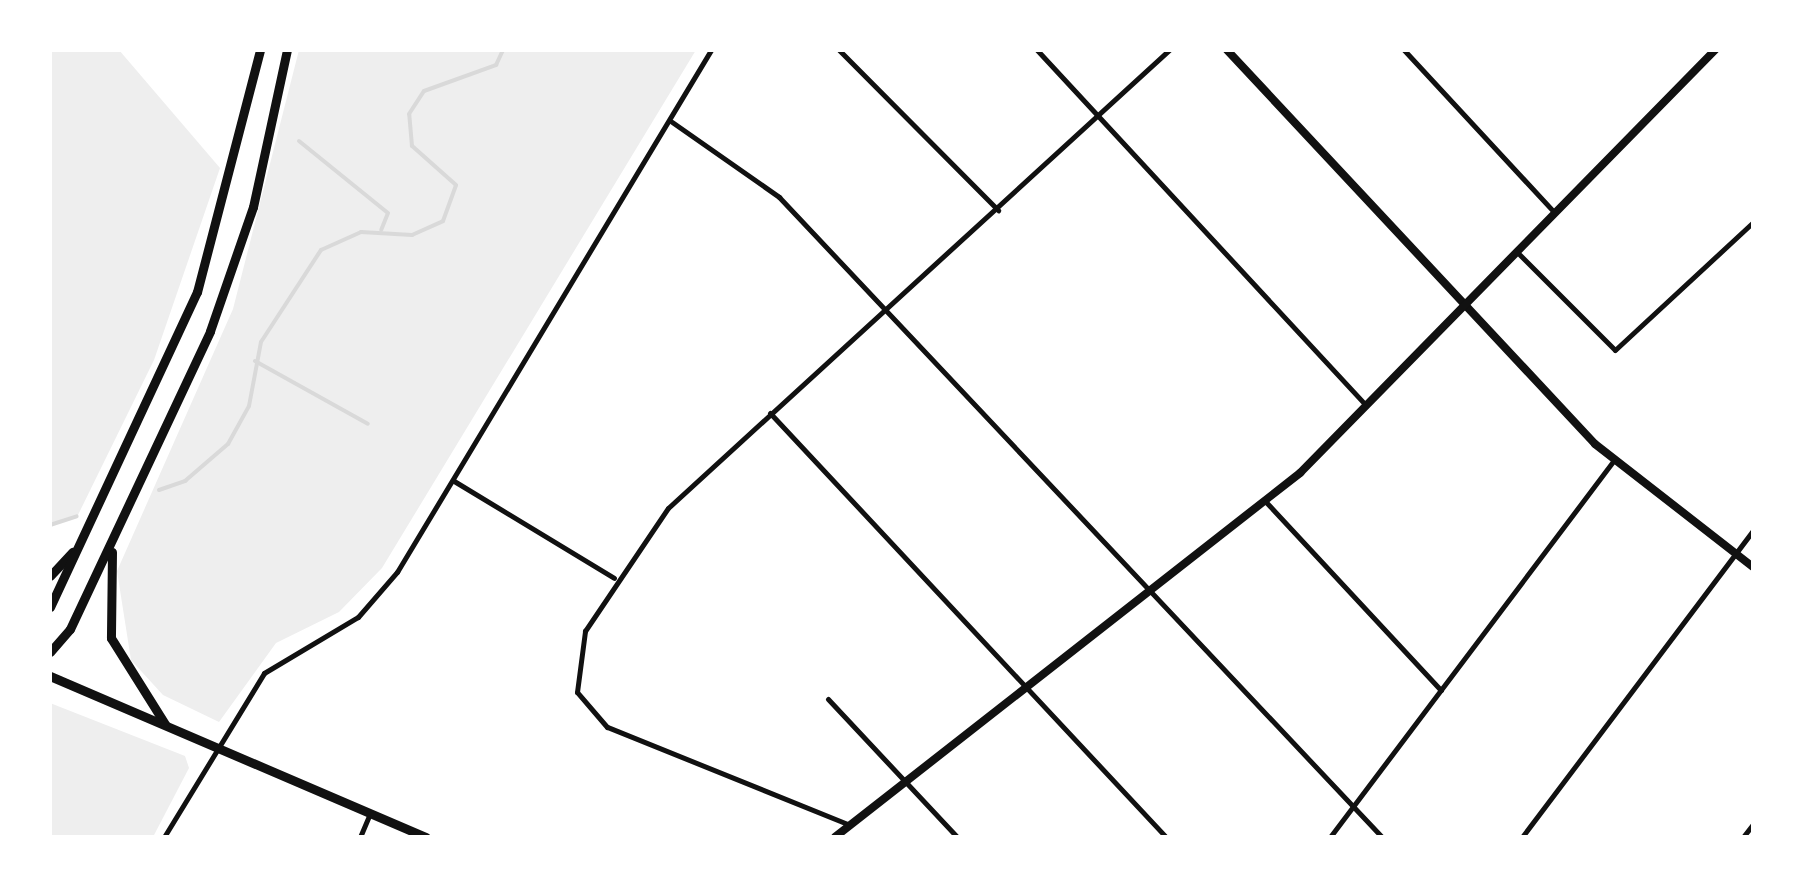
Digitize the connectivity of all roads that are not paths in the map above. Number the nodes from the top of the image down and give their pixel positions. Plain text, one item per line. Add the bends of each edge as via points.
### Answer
1 (260, 50) edge
2 (287, 50) edge
3 (711, 50) edge
4 (839, 50) edge
5 (1037, 50) edge
6 (1169, 50) edge
7 (1227, 50) edge
8 (1404, 50) edge
9 (1715, 50) edge
10 (1098, 116) junction
11 (672, 122) junction
12 (998, 210) junction
13 (1557, 216) junction
14 (1753, 222) edge
15 (1520, 254) junction
16 (1467, 307) junction
17 (888, 314) junction
18 (1368, 407) junction
19 (770, 413) junction
20 (1613, 461) junction
21 (453, 480) junction
22 (1266, 502) junction
23 (1753, 531) edge
24 (114, 540) junction
25 (81, 543) junction
26 (1736, 554) junction
27 (1753, 568) edge
28 (50, 576) edge
29 (614, 578) junction
30 (1147, 594) junction
31 (50, 607) edge
32 (50, 652) edge
33 (50, 676) edge
34 (1027, 688) junction
35 (1441, 690) junction
36 (828, 699) dead end
37 (167, 726) junction
38 (218, 748) junction
39 (905, 781) junction
40 (1350, 811) junction
41 (370, 814) junction
42 (1753, 824) edge
43 (850, 826) junction
44 (164, 837) edge
45 (360, 837) edge
46 (426, 837) edge
47 (835, 837) edge
48 (957, 837) edge
49 (1166, 837) edge
50 (1330, 837) edge
51 (1382, 837) edge
52 (1522, 837) edge
53 (1743, 837) edge

1 - 25 main road via 197,292
2 - 24 main road via 234,265
3 - 11 street
4 - 12 street
5 - 10 street
6 - 10 street
7 - 16 street
8 - 13 street
9 - 13 street
10 - 12 street
10 - 18 street
11 - 17 street via 762,182
11 - 21 street
12 - 17 street
13 - 15 street
14 - 15 street via 1614,350
15 - 16 street
16 - 18 street
16 - 20 street
17 - 19 street
17 - 30 street
18 - 22 street
19 - 29 street via 668,508
19 - 34 street
20 - 26 street
20 - 35 street
21 - 29 street
21 - 38 street via 384,590 358,617 273,663
22 - 30 street
22 - 35 street
23 - 26 street
24 - 32 main road
24 - 37 main road via 110,638
25 - 28 main road
25 - 31 main road
26 - 27 street
26 - 52 street
29 - 43 street via 575,664 583,705 607,727
30 - 34 street
30 - 40 street
33 - 37 main road
34 - 39 street
34 - 49 street
35 - 40 street
36 - 39 street
37 - 38 main road
38 - 41 main road
38 - 44 street
39 - 43 street
39 - 48 street
40 - 50 street
40 - 51 street
41 - 45 street
41 - 46 main road
42 - 53 street
43 - 47 street

